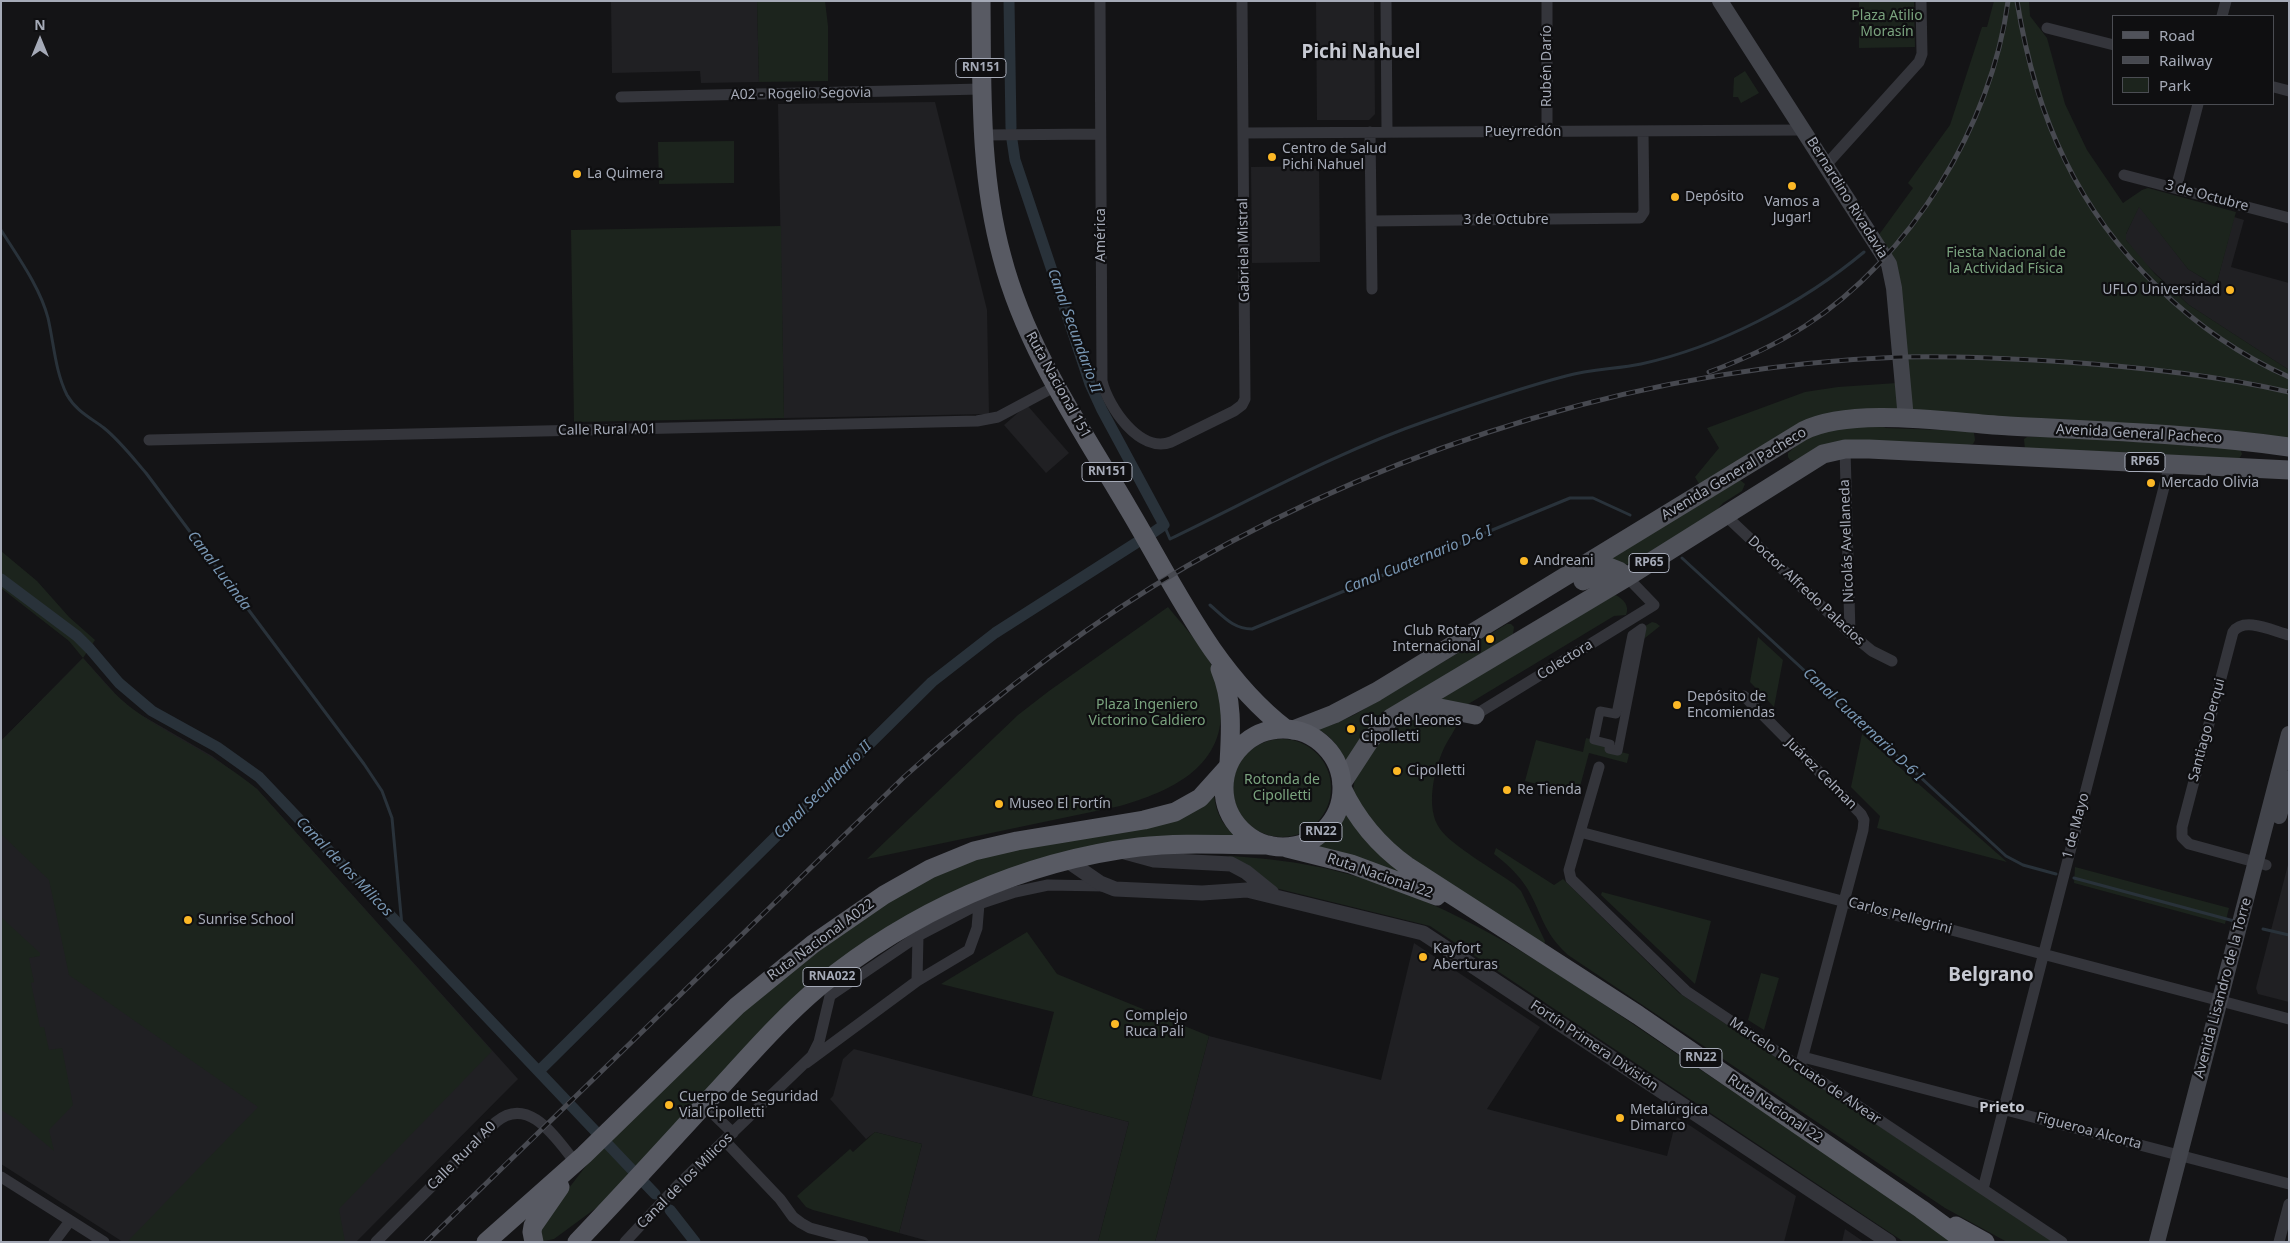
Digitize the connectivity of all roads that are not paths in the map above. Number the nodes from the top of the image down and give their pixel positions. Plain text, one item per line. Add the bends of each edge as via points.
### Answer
1 (981, 1) edge
2 (1100, 1) edge
3 (1242, 1) edge
4 (1386, 1) edge
5 (1546, 1) edge
6 (1720, 1) edge
7 (1922, 1) edge
8 (2226, 1) edge
9 (2222, 15) edge
10 (2047, 28) dead end
11 (2112, 44) edge
12 (2275, 87) edge
13 (982, 89) junction
14 (2289, 91) edge
15 (621, 97) dead end
16 (2198, 105) edge
17 (1803, 130) junction
18 (1548, 131) junction
19 (1644, 131) junction
20 (1370, 132) junction
21 (1387, 132) junction
22 (1243, 133) junction
23 (1100, 134) junction
24 (983, 135) junction
25 (1826, 166) junction
26 (2124, 175) dead end
27 (2176, 188) junction
28 (2289, 218) edge
29 (1371, 221) junction
30 (1372, 289) dead end
31 (1056, 386) junction
32 (1906, 419) junction
33 (2002, 426) junction
34 (150, 440) dead end
35 (1158, 444) joint
36 (2280, 446) edge
37 (1844, 449) junction
38 (2000, 454) junction
39 (1757, 460) junction
40 (2170, 464) junction
41 (2280, 470) edge
42 (1774, 484) junction
43 (1725, 515) junction
44 (1626, 577) junction
45 (1531, 598) junction
46 (1548, 624) junction
47 (1850, 634) junction
48 (1632, 635) joint
49 (2289, 635) edge
50 (1213, 652) junction
51 (1892, 661) dead end
52 (1744, 696) dead end
53 (1476, 714) joint
54 (1391, 718) junction
55 (1290, 729) junction
56 (2289, 734) edge
57 (1228, 765) junction
58 (1598, 767) dead end
59 (2289, 779) edge
60 (1342, 786) junction
61 (1580, 832) junction
62 (1275, 846) junction
63 (1118, 850) junction
64 (1068, 861) junction
65 (1223, 862) junction
66 (2261, 863) junction
67 (1106, 886) junction
68 (1226, 891) junction
69 (1277, 897) junction
70 (1844, 902) junction
71 (979, 904) junction
72 (1477, 913) junction
73 (918, 936) junction
74 (2043, 954) junction
75 (836, 973) junction
76 (917, 981) junction
77 (831, 995) junction
78 (2225, 1002) junction
79 (2289, 1019) edge
80 (1801, 1062) junction
81 (806, 1063) junction
82 (1843, 1067) junction
83 (1831, 1088) junction
84 (704, 1104) junction
85 (2003, 1109) junction
86 (729, 1137) junction
87 (2185, 1156) junction
88 (580, 1159) junction
89 (1, 1177) edge
90 (2289, 1184) edge
91 (1982, 1189) junction
92 (2289, 1204) edge
93 (611, 1206) junction
94 (1921, 1208) junction
95 (70, 1220) junction
96 (54, 1242) edge
97 (104, 1242) edge
98 (376, 1242) edge
99 (486, 1242) edge
100 (534, 1242) edge
101 (562, 1242) edge
102 (577, 1242) edge
103 (625, 1242) edge
104 (863, 1242) edge
105 (1889, 1242) edge
106 (1966, 1242) edge
107 (1986, 1242) edge
108 (2062, 1242) edge
109 (2157, 1242) edge
110 (2168, 1242) edge
111 (2279, 1242) edge

1 - 13 highway, Ruta Nacional 151 / RN151
2 - 23 street, América
3 - 22 street, Gabriela Mistral
4 - 21 street
5 - 18 street, Rubén Darío
6 - 17 main road, Bernardino Rivadavia
7 - 25 street via 1920,61
8 - 9 street
10 - 11 street
12 - 14 street
13 - 15 street, A02 - Rogelio Segovia
13 - 24 highway, Ruta Nacional 151 / RN151
16 - 27 street
17 - 19 street, Pueyrredón
17 - 25 main road, Bernardino Rivadavia
18 - 19 street, Pueyrredón
18 - 21 street, Pueyrredón
19 - 29 street, 3 de Octubre via 1642,217
20 - 21 street, Pueyrredón
20 - 22 street, Pueyrredón
20 - 29 street
22 - 35 street, Gabriela Mistral via 1245,399 1234,411 1171,442
23 - 24 street
23 - 35 street, América via 1102,381 1107,396 1128,427 1142,438
24 - 31 highway, Ruta Nacional 151 / RN151 via 989,199 1002,258 1024,322
25 - 32 main road, Bernardino Rivadavia via 1892,272
26 - 27 street, 3 de Octubre
27 - 28 street, 3 de Octubre
29 - 30 street
31 - 34 street, Calle Rural A01 via 998,417 977,421
31 - 50 highway, Ruta Nacional 151 / RN151
32 - 33 main road, Avenida General Pacheco / RP65
32 - 39 main road, Avenida General Pacheco / RP65 via 1822,423
33 - 36 main road, Avenida General Pacheco / RP65 via 2200,436
33 - 38 main road
36 - 41 main road
37 - 38 main road, Avenida General Pacheco / RP65
37 - 42 main road, Avenida General Pacheco / RP65 via 1823,454
37 - 47 street, Nicolás Avellaneda
38 - 40 main road, Avenida General Pacheco / RP65
39 - 42 main road
39 - 45 main road, Avenida General Pacheco / RP65
40 - 41 main road, Avenida General Pacheco / RP65
40 - 74 street, 1 de Mayo
42 - 43 main road, Avenida General Pacheco / RP65
43 - 44 main road, Avenida General Pacheco / RP65
43 - 47 street, Doctor Alfredo Palacios
44 - 45 main road via 1612,568 1605,568 1565,591
44 - 46 main road, Avenida General Pacheco / RP65
44 - 53 street, Colectora via 1654,605
45 - 46 main road
45 - 55 main road, Avenida General Pacheco / RP65 via 1362,700
46 - 54 main road, Avenida General Pacheco / RP65
47 - 51 street, Doctor Alfredo Palacios
48 - 48 street via 1642,628 1618,751 1609,749 1610,744 1594,740 1600,711 1616,714
49 - 66 street, Santiago Derqui via 2249,625 2238,626 2233,632 2182,826 2182,837 2192,846
50 - 55 highway, Ruta Nacional 151 / RN151 via 1249,698
50 - 57 highway, Ruta Nacional 151 / RN151 via 1229,698
52 - 70 street, Juárez Celman via 1863,817 1863,830
53 - 54 main road via 1431,708
54 - 60 main road, Avenida General Pacheco / RP65 via 1370,740
55 - 57 highway via 1271,730 1251,738
55 - 60 highway, RN22 via 1314,738 1330,752
56 - 66 main road, Avenida Lisandro de la Torre
57 - 62 highway, RN22 via 1224,795 1233,821 1249,836
57 - 88 highway, Ruta Nacional A022 / RNA022 via 1200,798 1175,812 988,848 948,861 906,882 837,926 761,985
58 - 61 street
59 - 66 main road, Avenida Lisandro de la Torre
60 - 62 highway, RN22 via 1338,809 1324,830 1301,844
60 - 72 highway, Ruta Nacional 22 / RN22 via 1364,825 1385,848
61 - 70 street, Carlos Pellegrini
61 - 80 street, Marcelo Torcuato de Alvear via 1569,875 1680,987
62 - 63 highway, RNA022 via 1178,844
62 - 72 highway, Ruta Nacional 22 / RN22 via 1372,871
63 - 64 highway, RNA022
63 - 65 street, Fortín Primera División via 1154,860
64 - 67 street, Fortín Primera División
64 - 75 highway, RNA022 via 1015,877 942,906 896,932
65 - 68 street via 1233,872
65 - 69 street, Fortín Primera División via 1246,872
66 - 78 main road, Avenida Lisandro de la Torre
67 - 68 street, Fortín Primera División via 1123,890
67 - 71 street via 1048,885
68 - 69 street, Fortín Primera División via 1247,890
69 - 105 street, Fortín Primera División via 1414,930 1430,938
70 - 74 street, Carlos Pellegrini
70 - 80 street, Juárez Celman
71 - 73 street
71 - 76 street via 969,950
72 - 94 highway, Ruta Nacional 22 / RN22 via 1630,1010
73 - 76 street
73 - 77 street
74 - 78 street, Carlos Pellegrini
74 - 85 street, 1 de Mayo
75 - 77 street, Canal de los Milicos
75 - 84 highway, RNA022 via 774,1030
76 - 81 street
77 - 81 street, Canal de los Milicos via 819,1042
78 - 79 street, Carlos Pellegrini
78 - 87 main road, Avenida Lisandro de la Torre
80 - 82 street, Figueroa Alcorta
80 - 83 street, Marcelo Torcuato de Alvear
81 - 86 street, Canal de los Milicos
82 - 83 street via 1828,1074
82 - 85 street, Figueroa Alcorta
83 - 91 street, Marcelo Torcuato de Alvear
84 - 86 street
84 - 93 highway, RNA022
85 - 87 street, Figueroa Alcorta
85 - 91 street, 1 de Mayo
86 - 103 street, Canal de los Milicos
86 - 104 street via 801,1224
87 - 90 street, Figueroa Alcorta
87 - 109 main road, Avenida Lisandro de la Torre
87 - 110 main road, Avenida Lisandro de la Torre
88 - 98 street, Calle Rural A0 via 538,1119 520,1112 508,1114 496,1122
88 - 99 highway, Ruta Nacional A022 / RNA022
88 - 100 highway via 536,1222 532,1232
89 - 95 street
91 - 108 street, Marcelo Torcuato de Alvear
92 - 111 street
93 - 101 highway
93 - 102 highway, RNA022
94 - 106 highway, Ruta Nacional 22 / RN22
94 - 107 highway, Ruta Nacional 22 / RN22
95 - 96 street
95 - 97 street

